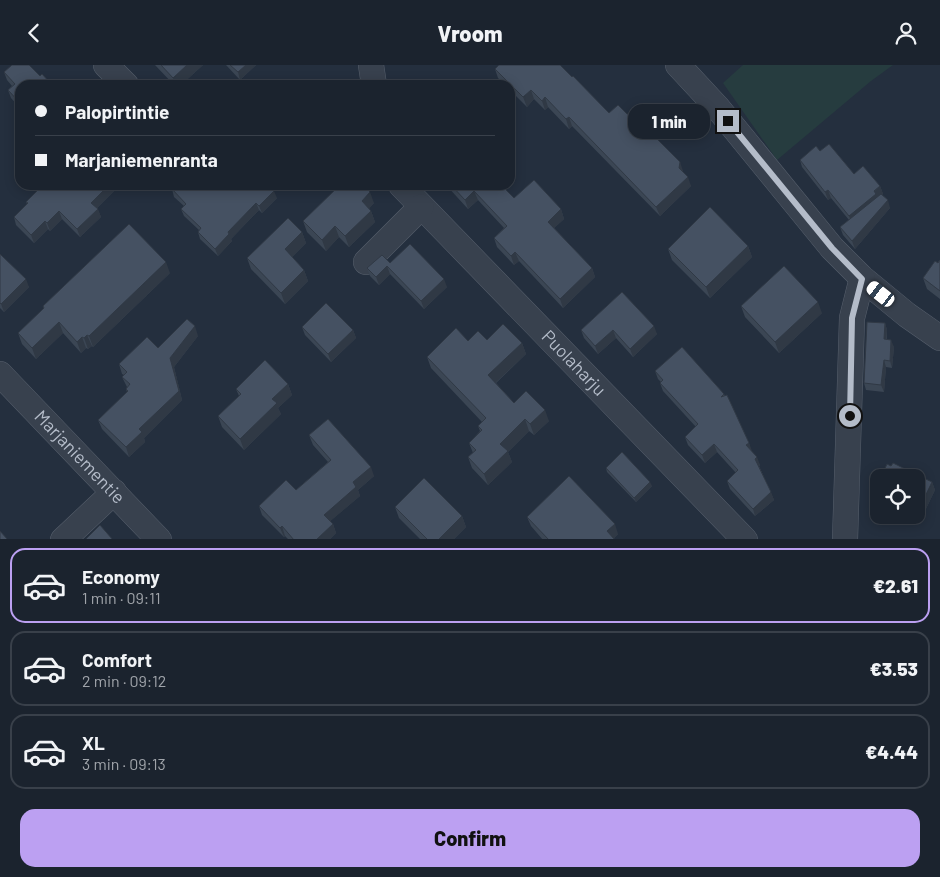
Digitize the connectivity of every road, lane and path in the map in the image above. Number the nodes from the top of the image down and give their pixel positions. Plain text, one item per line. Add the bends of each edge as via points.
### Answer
1 (106, 65) edge
2 (371, 65) edge
3 (678, 65) edge
4 (121, 80) edge
5 (373, 80) edge
6 (406, 190) edge
7 (421, 207) junction
8 (366, 262) dead end
9 (862, 279) junction
10 (940, 337) edge
11 (0, 374) edge
12 (114, 492) junction
13 (63, 539) edge
14 (159, 539) edge
15 (745, 539) edge
16 (845, 539) edge

1 - 4 street
2 - 5 street
3 - 9 street via 717,107 832,248
6 - 7 street, Puolaharju
7 - 8 street
7 - 15 street, Puolaharju
9 - 10 street
9 - 16 street via 852,318
11 - 12 street, Marjaniementie
12 - 13 street
12 - 14 street, Marjaniementie

